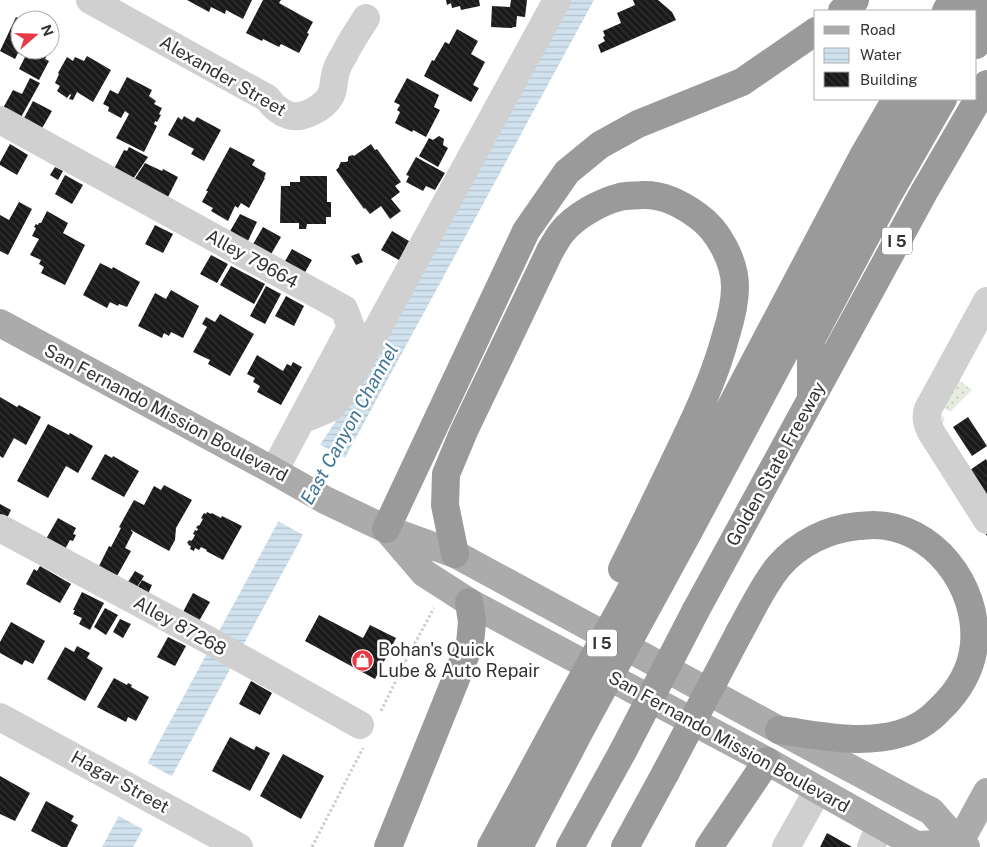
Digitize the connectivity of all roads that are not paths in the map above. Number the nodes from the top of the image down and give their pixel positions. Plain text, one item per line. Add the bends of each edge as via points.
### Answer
1 (90, 0) edge
2 (557, 0) edge
3 (855, 0) edge
4 (843, 10) edge
5 (366, 18) dead end
6 (987, 26) edge
7 (814, 32) edge
8 (977, 43) edge
9 (987, 84) edge
10 (895, 100) edge
11 (920, 100) edge
12 (942, 100) edge
13 (0, 120) edge
14 (987, 301) edge
15 (0, 323) edge
16 (811, 400) junction
17 (301, 420) junction
18 (274, 471) junction
19 (987, 520) edge
20 (0, 528) edge
21 (386, 529) junction
22 (455, 554) junction
23 (641, 576) junction
24 (469, 602) junction
25 (0, 717) edge
26 (574, 717) junction
27 (360, 725) dead end
28 (779, 730) junction
29 (767, 762) junction
30 (818, 790) junction
31 (987, 792) edge
32 (875, 836) edge
33 (961, 846) edge
34 (239, 847) edge
35 (388, 847) edge
36 (492, 847) edge
37 (519, 847) edge
38 (570, 847) edge
39 (625, 847) edge
40 (709, 847) edge
41 (786, 847) edge

1 - 5 street, Alexander Street via 267,98 276,109 289,116 312,112 323,106 334,87 343,55
2 - 17 street via 340,396 330,408
3 - 4 highway
6 - 8 highway
7 - 21 highway via 742,82 638,124 600,145 567,172 526,231
9 - 16 highway, Golden State Freeway / I 5
10 - 23 highway, I 5
11 - 23 highway via 864,198 778,363
12 - 16 highway via 811,340
13 - 17 street, Alley 79664 via 344,309 351,327
14 - 19 street via 926,417 931,432
15 - 18 main road, San Fernando Mission Boulevard
16 - 38 highway, Golden State Freeway / I 5, bridge
17 - 18 street, Alley 79664
18 - 21 main road, San Fernando Mission Boulevard via 324,500
20 - 27 street, Alley 87268
21 - 22 main road, San Fernando Mission Boulevard
21 - 24 main road, San Fernando Mission Boulevard via 424,573
22 - 23 highway via 445,505 446,474 550,251 563,231 582,214 621,196 646,195 668,199 703,220 726,250 735,284 734,307 720,356
22 - 28 main road, San Fernando Mission Boulevard
23 - 26 highway, I 5, bridge
24 - 29 main road, San Fernando Mission Boulevard
24 - 35 highway via 472,622 470,644
25 - 34 street, Hagar Street
26 - 36 highway, I 5
26 - 37 highway
28 - 33 main road, San Fernando Mission Boulevard via 931,811
28 - 39 highway, bridge via 851,740 900,734 917,727 951,699 963,682 970,663 974,626 965,591 957,575 930,545 914,535 873,525 831,530 794,552 765,587
29 - 30 main road, San Fernando Mission Boulevard
29 - 40 highway
30 - 32 main road, San Fernando Mission Boulevard
30 - 41 street
31 - 33 main road
32 - 33 main road, San Fernando Mission Boulevard via 916,845

